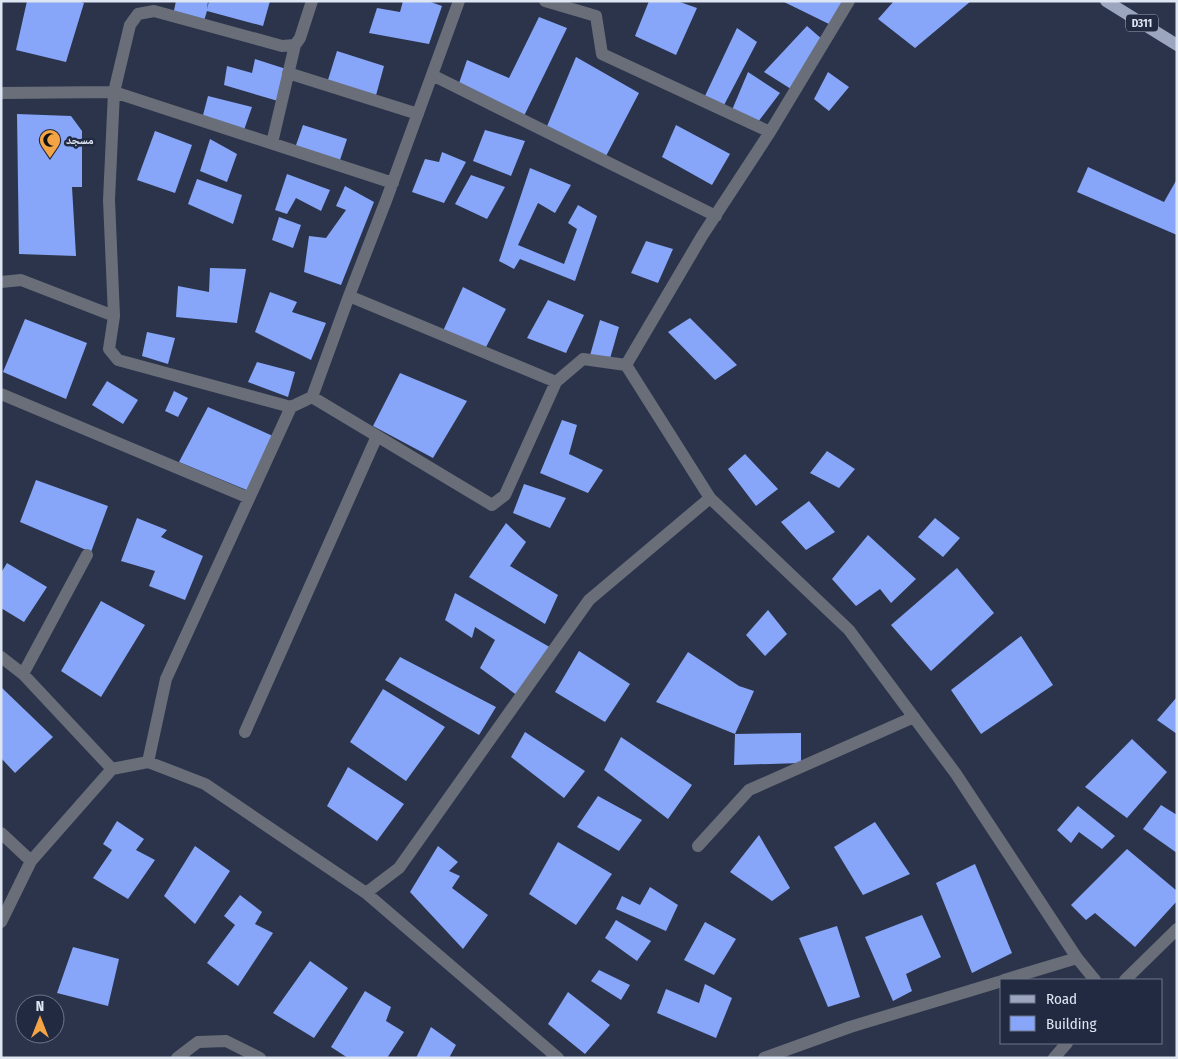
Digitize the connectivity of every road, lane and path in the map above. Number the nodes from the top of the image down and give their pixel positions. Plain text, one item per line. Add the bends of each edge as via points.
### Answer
1 (312, 1) edge
2 (459, 1) edge
3 (545, 1) edge
4 (848, 1) edge
5 (1106, 1) edge
6 (295, 45) junction
7 (1177, 45) edge
8 (288, 73) junction
9 (432, 75) junction
10 (114, 92) junction
11 (1, 93) edge
12 (418, 114) junction
13 (770, 132) junction
14 (272, 143) junction
15 (393, 182) junction
16 (716, 216) junction
17 (1, 282) edge
18 (349, 296) junction
19 (114, 316) junction
20 (626, 365) junction
21 (556, 382) junction
22 (1, 394) edge
23 (312, 397) junction
24 (291, 407) junction
25 (377, 436) junction
26 (250, 498) junction
27 (710, 498) junction
28 (87, 555) dead end
29 (1, 657) edge
30 (23, 674) junction
31 (914, 718) junction
32 (245, 732) dead end
33 (148, 762) junction
34 (112, 769) junction
35 (1, 833) edge
36 (698, 846) dead end
37 (31, 860) junction
38 (366, 894) junction
39 (1, 922) edge
40 (1177, 929) edge
41 (1077, 958) junction
42 (1009, 979) edge
43 (1093, 979) edge
44 (1126, 979) edge
45 (1000, 982) edge
46 (1067, 1044) edge
47 (177, 1058) edge
48 (260, 1058) edge
49 (558, 1058) edge
50 (764, 1058) edge
51 (1054, 1058) edge

1 - 6 street
2 - 9 street
3 - 13 street via 596,16 602,54
4 - 13 street
5 - 7 main road, D311
6 - 8 street
6 - 10 street via 282,46 154,11 138,14 130,25
8 - 12 street
8 - 14 street
9 - 12 street
9 - 16 street
10 - 11 street
10 - 14 street
10 - 19 street via 109,200
12 - 15 street
13 - 16 street
14 - 15 street
15 - 18 street
16 - 20 street
17 - 19 street via 21,280
18 - 21 street
18 - 23 street
19 - 24 street via 109,349 118,360
20 - 21 street via 583,359
20 - 27 street
21 - 25 street via 505,495 492,504
22 - 26 street
23 - 24 street
23 - 25 street
24 - 26 street
25 - 32 street
26 - 33 street via 166,679
27 - 31 street via 849,630
27 - 38 street via 589,600 399,868
28 - 30 street
29 - 30 street
30 - 34 street
31 - 36 street via 749,790
31 - 41 street via 956,774
33 - 34 street
33 - 38 street via 205,784
34 - 37 street
35 - 37 street
37 - 39 street
38 - 49 street
40 - 44 street
41 - 42 street
41 - 43 street
45 - 50 street via 850,1027
46 - 51 street
47 - 48 street via 198,1042 226,1041

